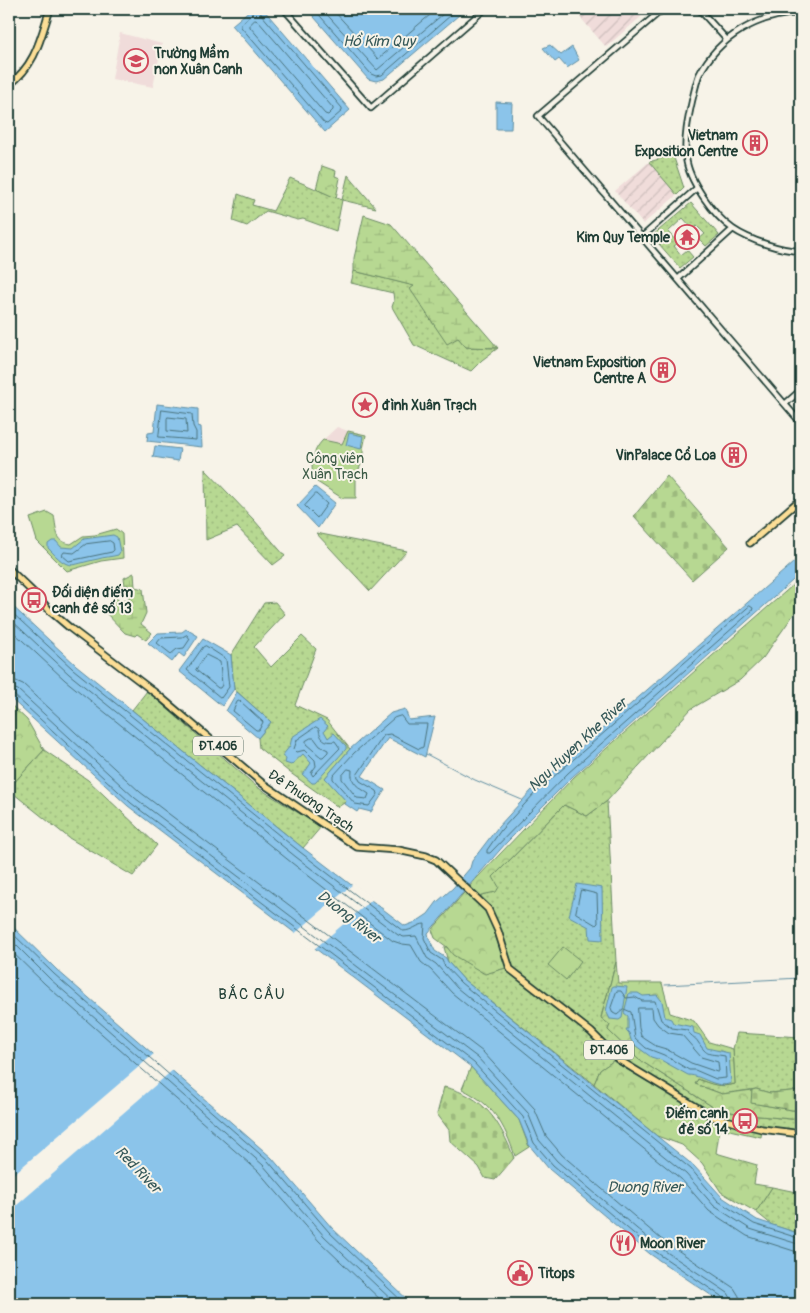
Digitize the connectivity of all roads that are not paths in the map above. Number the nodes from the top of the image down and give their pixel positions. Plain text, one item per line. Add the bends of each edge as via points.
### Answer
1 (50, 9) edge
2 (284, 9) edge
3 (485, 9) edge
4 (663, 9) edge
5 (699, 9) edge
6 (801, 13) edge
7 (726, 40) junction
8 (9, 85) edge
9 (696, 188) junction
10 (733, 229) junction
11 (642, 237) junction
12 (801, 251) edge
13 (678, 280) junction
14 (801, 390) edge
15 (785, 404) junction
16 (801, 423) edge
17 (801, 499) edge
18 (750, 543) dead end
19 (9, 569) edge
20 (801, 1134) edge

1 - 8 main road via 33,58 20,77
2 - 3 street via 370,108
4 - 11 street via 538,116
5 - 7 street
6 - 7 street via 763,19
7 - 9 street via 699,76 688,117 686,158
9 - 10 street
9 - 11 street
10 - 12 street via 774,247
10 - 13 street
11 - 13 street
13 - 15 street
14 - 15 street
15 - 16 street
17 - 18 main road
19 - 20 main road, Đê Phương Trạch / ĐT.406 via 70,628 158,695 262,783 357,847 398,850 436,860 492,914 510,969 591,1032 618,1060 713,1118

